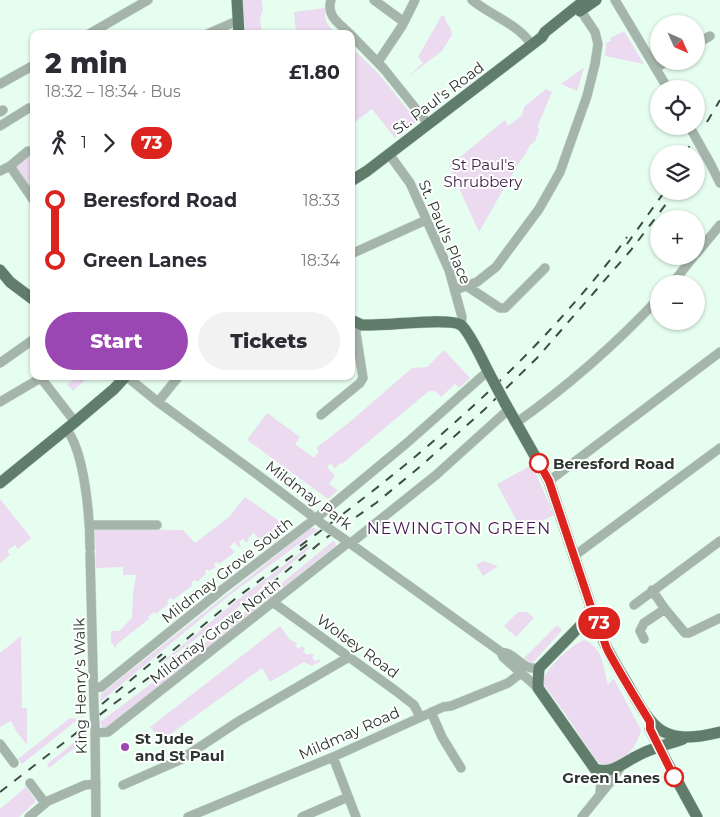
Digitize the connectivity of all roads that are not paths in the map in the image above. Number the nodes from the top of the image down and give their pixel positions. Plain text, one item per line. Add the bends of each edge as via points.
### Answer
1 (148, 0) edge
2 (237, 0) edge
3 (331, 0) edge
4 (374, 0) edge
5 (415, 0) edge
6 (472, 0) edge
7 (596, 0) edge
8 (616, 0) edge
9 (583, 6) edge
10 (238, 20) junction
11 (404, 22) junction
12 (95, 30) edge
13 (216, 30) edge
14 (239, 30) edge
15 (345, 30) edge
16 (710, 36) dead end
17 (705, 39) edge
18 (355, 40) edge
19 (532, 44) junction
20 (650, 58) edge
21 (378, 62) junction
22 (30, 67) edge
23 (0, 84) edge
24 (29, 108) dead end
25 (428, 124) junction
26 (0, 126) edge
27 (694, 135) edge
28 (28, 151) dead end
29 (389, 154) junction
30 (10, 166) junction
31 (0, 171) edge
32 (355, 178) edge
33 (720, 182) edge
34 (30, 195) edge
35 (426, 220) junction
36 (720, 225) edge
37 (705, 243) edge
38 (355, 252) edge
39 (687, 265) edge
40 (545, 268) dead end
41 (0, 270) edge
42 (679, 275) edge
43 (468, 287) junction
44 (455, 290) junction
45 (30, 297) edge
46 (650, 307) edge
47 (355, 322) edge
48 (461, 326) junction
49 (355, 328) edge
50 (30, 342) edge
51 (720, 352) edge
52 (0, 364) edge
53 (489, 373) junction
54 (38, 380) edge
55 (45, 380) edge
56 (122, 380) edge
57 (131, 380) edge
58 (176, 380) edge
59 (0, 402) edge
60 (158, 402) junction
61 (506, 406) junction
62 (321, 415) dead end
63 (516, 423) junction
64 (71, 425) junction
65 (720, 448) edge
66 (549, 481) junction
67 (0, 483) edge
68 (318, 521) junction
69 (90, 525) junction
70 (157, 525) dead end
71 (348, 541) junction
72 (720, 541) edge
73 (574, 556) junction
74 (652, 590) junction
75 (274, 603) junction
76 (634, 605) dead end
77 (591, 607) junction
78 (665, 609) junction
79 (720, 618) edge
80 (577, 630) junction
81 (602, 638) junction
82 (644, 639) dead end
83 (500, 652) junction
84 (349, 657) junction
85 (539, 668) junction
86 (521, 673) junction
87 (94, 688) junction
88 (538, 688) junction
89 (431, 712) junction
90 (420, 717) junction
91 (650, 726) junction
92 (95, 730) junction
93 (720, 732) edge
94 (690, 736) junction
95 (0, 744) edge
96 (659, 747) junction
97 (639, 755) junction
98 (332, 757) junction
99 (14, 763) dead end
100 (622, 765) junction
101 (461, 768) dead end
102 (595, 769) junction
103 (30, 783) dead end
104 (96, 784) junction
105 (123, 785) dead end
106 (600, 794) junction
107 (348, 797) junction
108 (45, 803) junction
109 (29, 817) edge
110 (96, 817) edge
111 (188, 817) edge
112 (302, 817) edge
113 (356, 817) edge
114 (582, 817) edge
115 (697, 817) edge

1 - 12 street
2 - 10 main road
3 - 15 street via 331,15
4 - 11 street
5 - 11 street
6 - 19 street via 519,30
7 - 9 main road, St. Paul's Road
8 - 20 street
9 - 19 main road, St. Paul's Road
9 - 43 street via 596,32 598,44 586,96 560,172 539,209 501,260
10 - 13 street
10 - 14 main road
11 - 21 street
16 - 17 street
18 - 21 street
19 - 25 main road, St. Paul's Road
21 - 25 street
22 - 23 street
24 - 26 street
25 - 29 main road, St. Paul's Road
27 - 33 street, bridge
28 - 30 street
29 - 32 main road, St. Paul's Road
29 - 35 street, St. Paul's Place via 410,183
30 - 31 street
30 - 34 street
35 - 38 street
35 - 44 street, St. Paul's Place
36 - 37 street
39 - 42 street
40 - 43 street via 504,308
41 - 45 main road
43 - 44 street
44 - 48 street, St. Paul's Place
46 - 63 street via 589,367
47 - 48 main road via 376,326 442,322
48 - 53 main road
49 - 62 street via 363,378 360,384
50 - 52 street
51 - 66 street
53 - 61 main road, bridge
53 - 68 street, Mildmay Grove South
54 - 59 street
55 - 64 street, King Henry's Walk
56 - 64 main road
57 - 60 street, Mildmay Park
58 - 60 street
60 - 68 street, Mildmay Park
61 - 63 main road
61 - 71 street, Mildmay Grove North via 503,413 436,475
63 - 66 main road
64 - 67 main road
64 - 69 street, King Henry's Walk
65 - 73 street
66 - 73 main road
68 - 71 street, Mildmay Park, bridge
68 - 87 street, Mildmay Grove South via 209,600 101,687
69 - 70 street
69 - 87 street, King Henry's Walk
71 - 75 street, Mildmay Grove North
71 - 83 street, Mildmay Park
72 - 74 street
73 - 77 main road
74 - 76 street
74 - 78 street
75 - 84 street, Wolsey Road
75 - 92 street, Mildmay Grove North via 108,732
77 - 80 main road
77 - 81 main road via 599,622
78 - 79 street via 686,633
78 - 82 street via 644,624 640,631
80 - 81 main road via 592,630
80 - 85 main road
81 - 91 main road
83 - 85 street, Mildmay Park via 529,668
83 - 86 street, Mildmay Park
84 - 90 street, Wolsey Road via 414,705
84 - 105 street via 238,721 180,760
85 - 88 main road
86 - 88 street, Mildmay Park
86 - 89 street, Mildmay Road via 500,686
87 - 92 street, King Henry's Walk, bridge
88 - 102 main road
89 - 90 street, Mildmay Road
89 - 101 street
90 - 98 street, Mildmay Road
91 - 94 main road via 671,736
91 - 96 main road
91 - 97 main road via 649,738
92 - 104 street, King Henry's Walk
93 - 94 main road
94 - 96 main road
95 - 99 street
96 - 97 main road
96 - 115 main road
97 - 100 main road
98 - 107 street
98 - 111 street, Mildmay Road
100 - 102 main road via 608,771
100 - 106 street
102 - 106 street via 601,780
103 - 108 street
104 - 108 street via 85,785
104 - 110 street, King Henry's Walk
106 - 114 street
107 - 112 street
107 - 113 street
108 - 109 street

